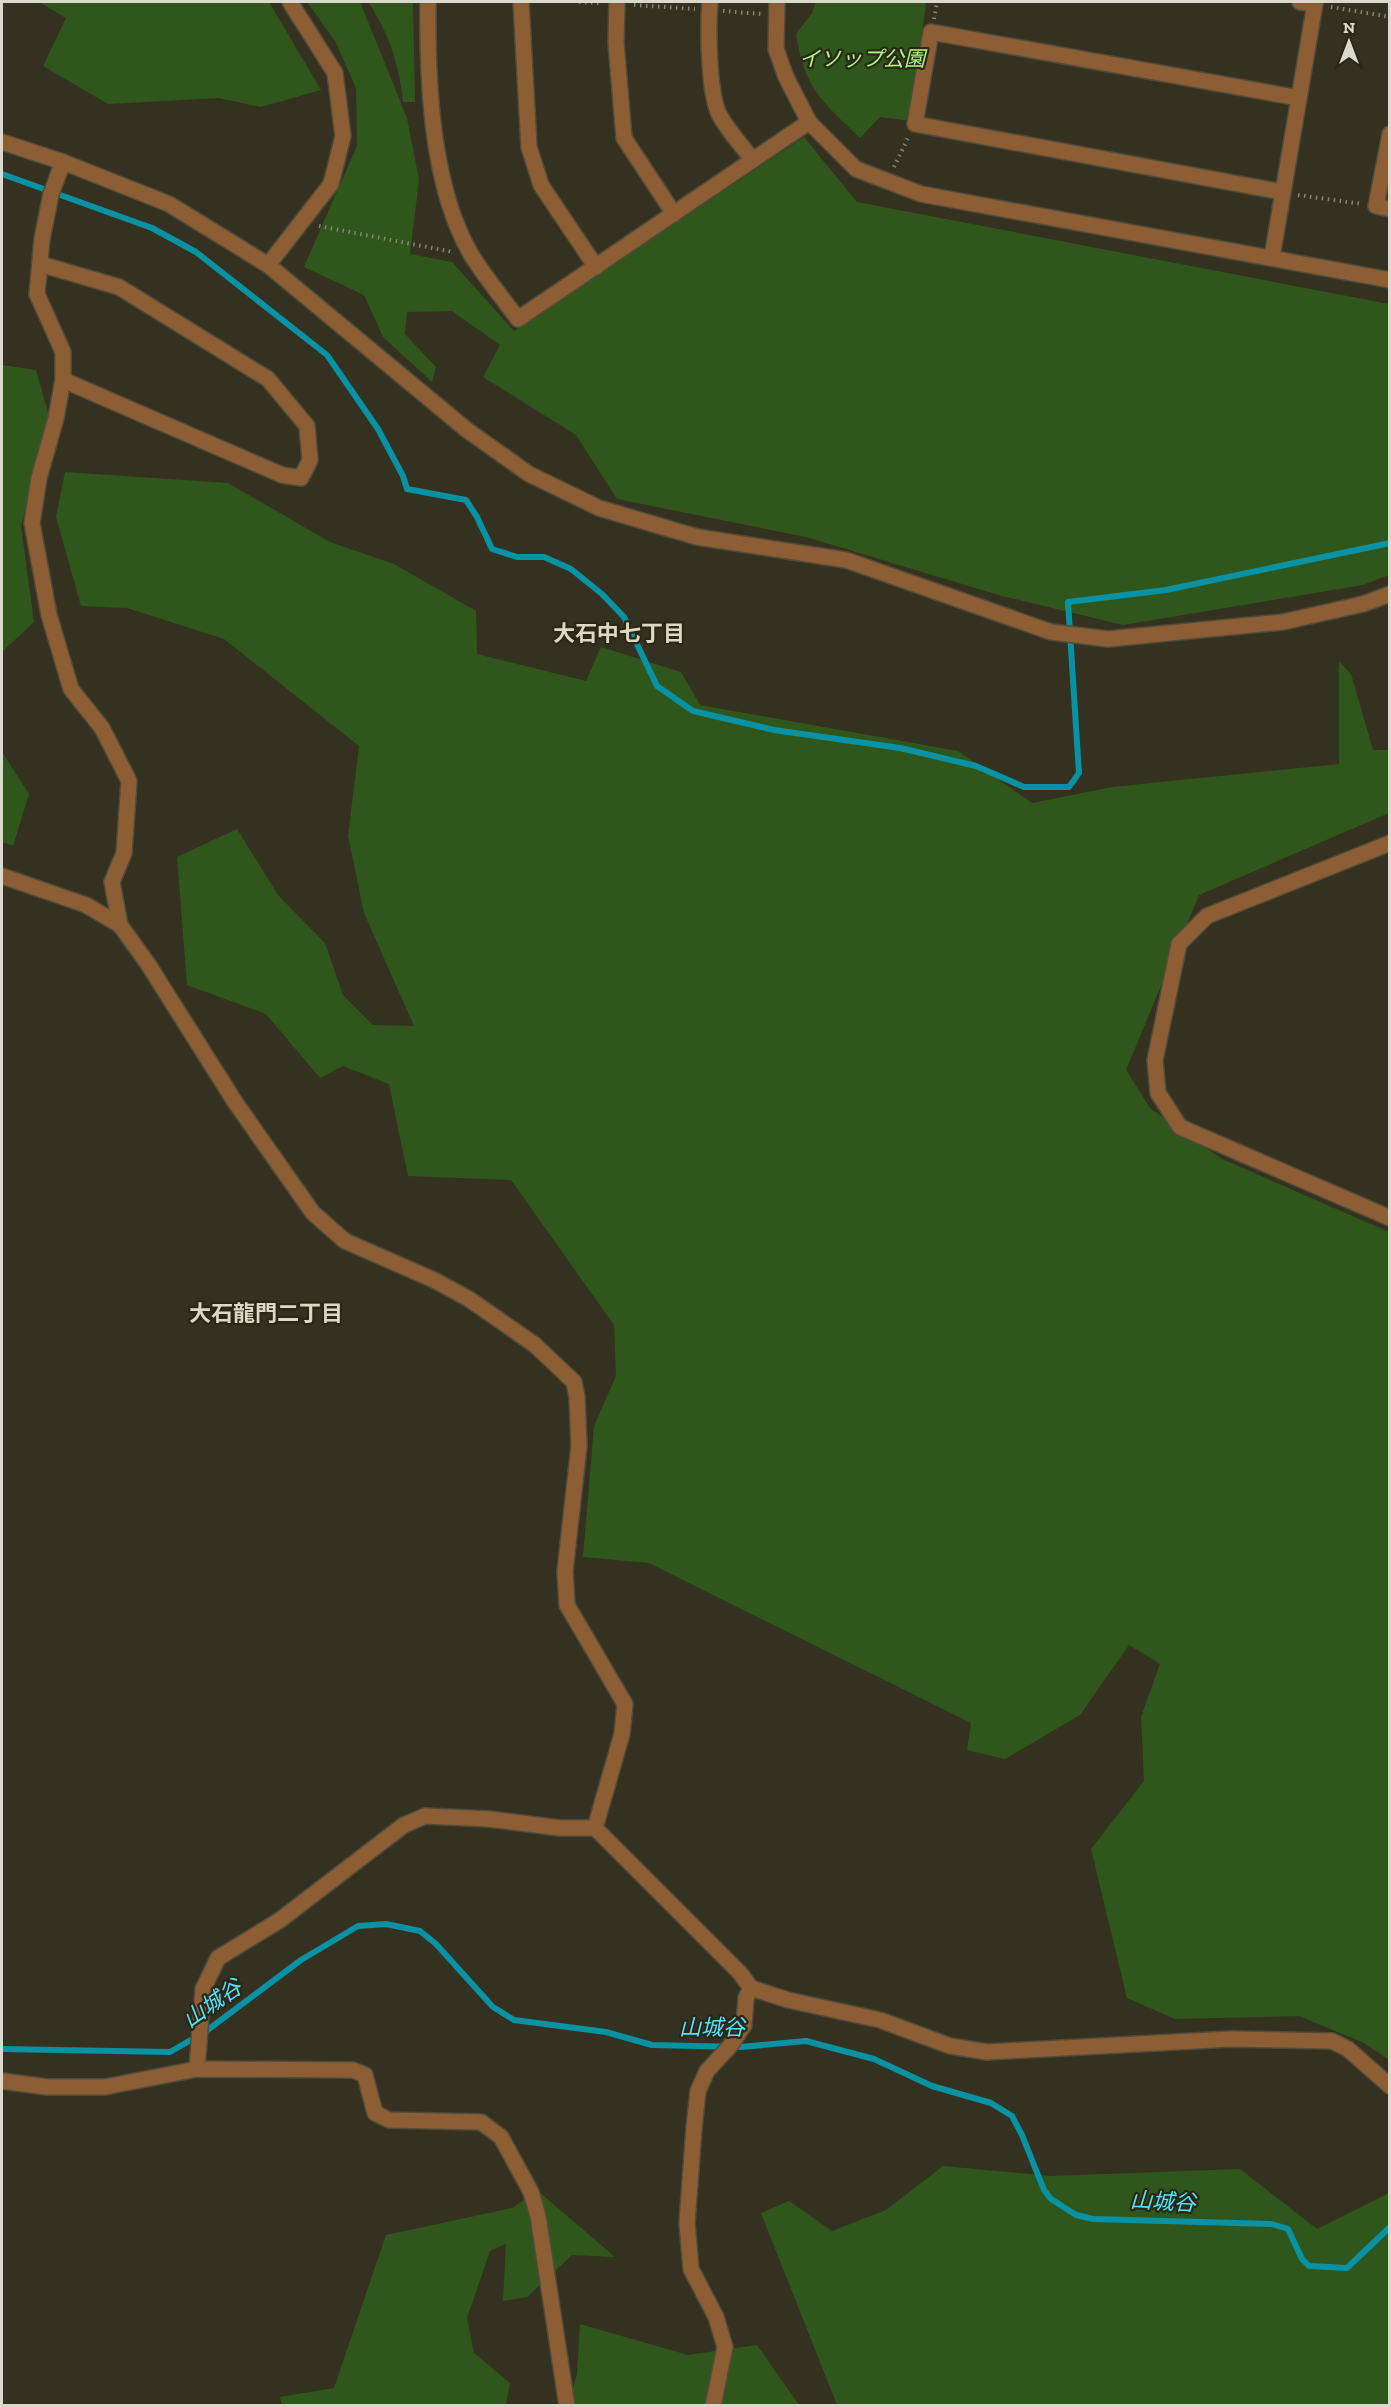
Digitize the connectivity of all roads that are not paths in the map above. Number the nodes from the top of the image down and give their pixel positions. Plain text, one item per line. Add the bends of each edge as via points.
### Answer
1 (290, 2) edge
2 (428, 2) edge
3 (521, 2) edge
4 (1310, 2) edge
5 (617, 3) edge
6 (710, 6) edge
7 (776, 9) edge
8 (1299, 98) junction
9 (809, 122) junction
10 (1389, 134) edge
11 (2, 142) edge
12 (753, 160) junction
13 (63, 162) junction
14 (1282, 192) junction
15 (1383, 208) edge
16 (674, 214) junction
17 (1272, 257) junction
18 (40, 264) junction
19 (268, 265) junction
20 (596, 267) junction
21 (1389, 280) edge
22 (63, 380) junction
23 (1389, 594) edge
24 (1389, 843) edge
25 (2, 876) edge
26 (120, 925) junction
27 (1389, 1218) edge
28 (595, 1828) junction
29 (751, 1988) junction
30 (197, 2070) junction
31 (2, 2081) edge
32 (1389, 2086) edge
33 (567, 2406) edge
34 (713, 2406) edge

1 - 19 street via 335,73 343,136 331,184
2 - 20 street via 439,164 471,255 518,319
3 - 20 street via 529,147 541,185
4 - 8 street
5 - 16 street via 616,43 624,138
6 - 12 street via 712,79 718,114
7 - 9 street via 776,49
8 - 14 street
8 - 14 street via 932,32 915,124
9 - 12 street
9 - 17 street via 856,169 921,194
10 - 15 street
11 - 13 street
12 - 16 street
13 - 18 street via 51,194
13 - 19 street via 169,204
14 - 17 street
16 - 20 street
17 - 21 street
18 - 22 street via 37,294 63,352
18 - 22 street via 119,287 268,379 307,426 310,460 301,478 282,475
19 - 23 street via 467,430 529,474 598,508 697,537 846,560 1051,632 1108,639 1283,622 1363,604
22 - 26 street via 32,523 49,615 71,688 102,728 129,781 124,853 112,882
24 - 27 street via 1206,916 1179,944 1155,1060 1158,1093 1180,1127
25 - 26 street via 87,905
26 - 28 street via 235,1102 313,1213 345,1241 469,1299 535,1345 574,1383 579,1446 565,1571 567,1605 625,1704 622,1734
28 - 29 street
28 - 30 street via 425,1816 404,1825 280,1920 218,1958 203,1989
29 - 32 street via 880,2020 950,2046 987,2052 1231,2039 1332,2041 1348,2049
29 - 34 street via 746,1998 744,2025 707,2071 698,2091 694,2128 687,2223 691,2269 716,2317 724,2347
30 - 31 street via 105,2087 47,2087
30 - 33 street via 353,2070 365,2075 375,2113 389,2120 481,2122 501,2138 531,2192 538,2216

